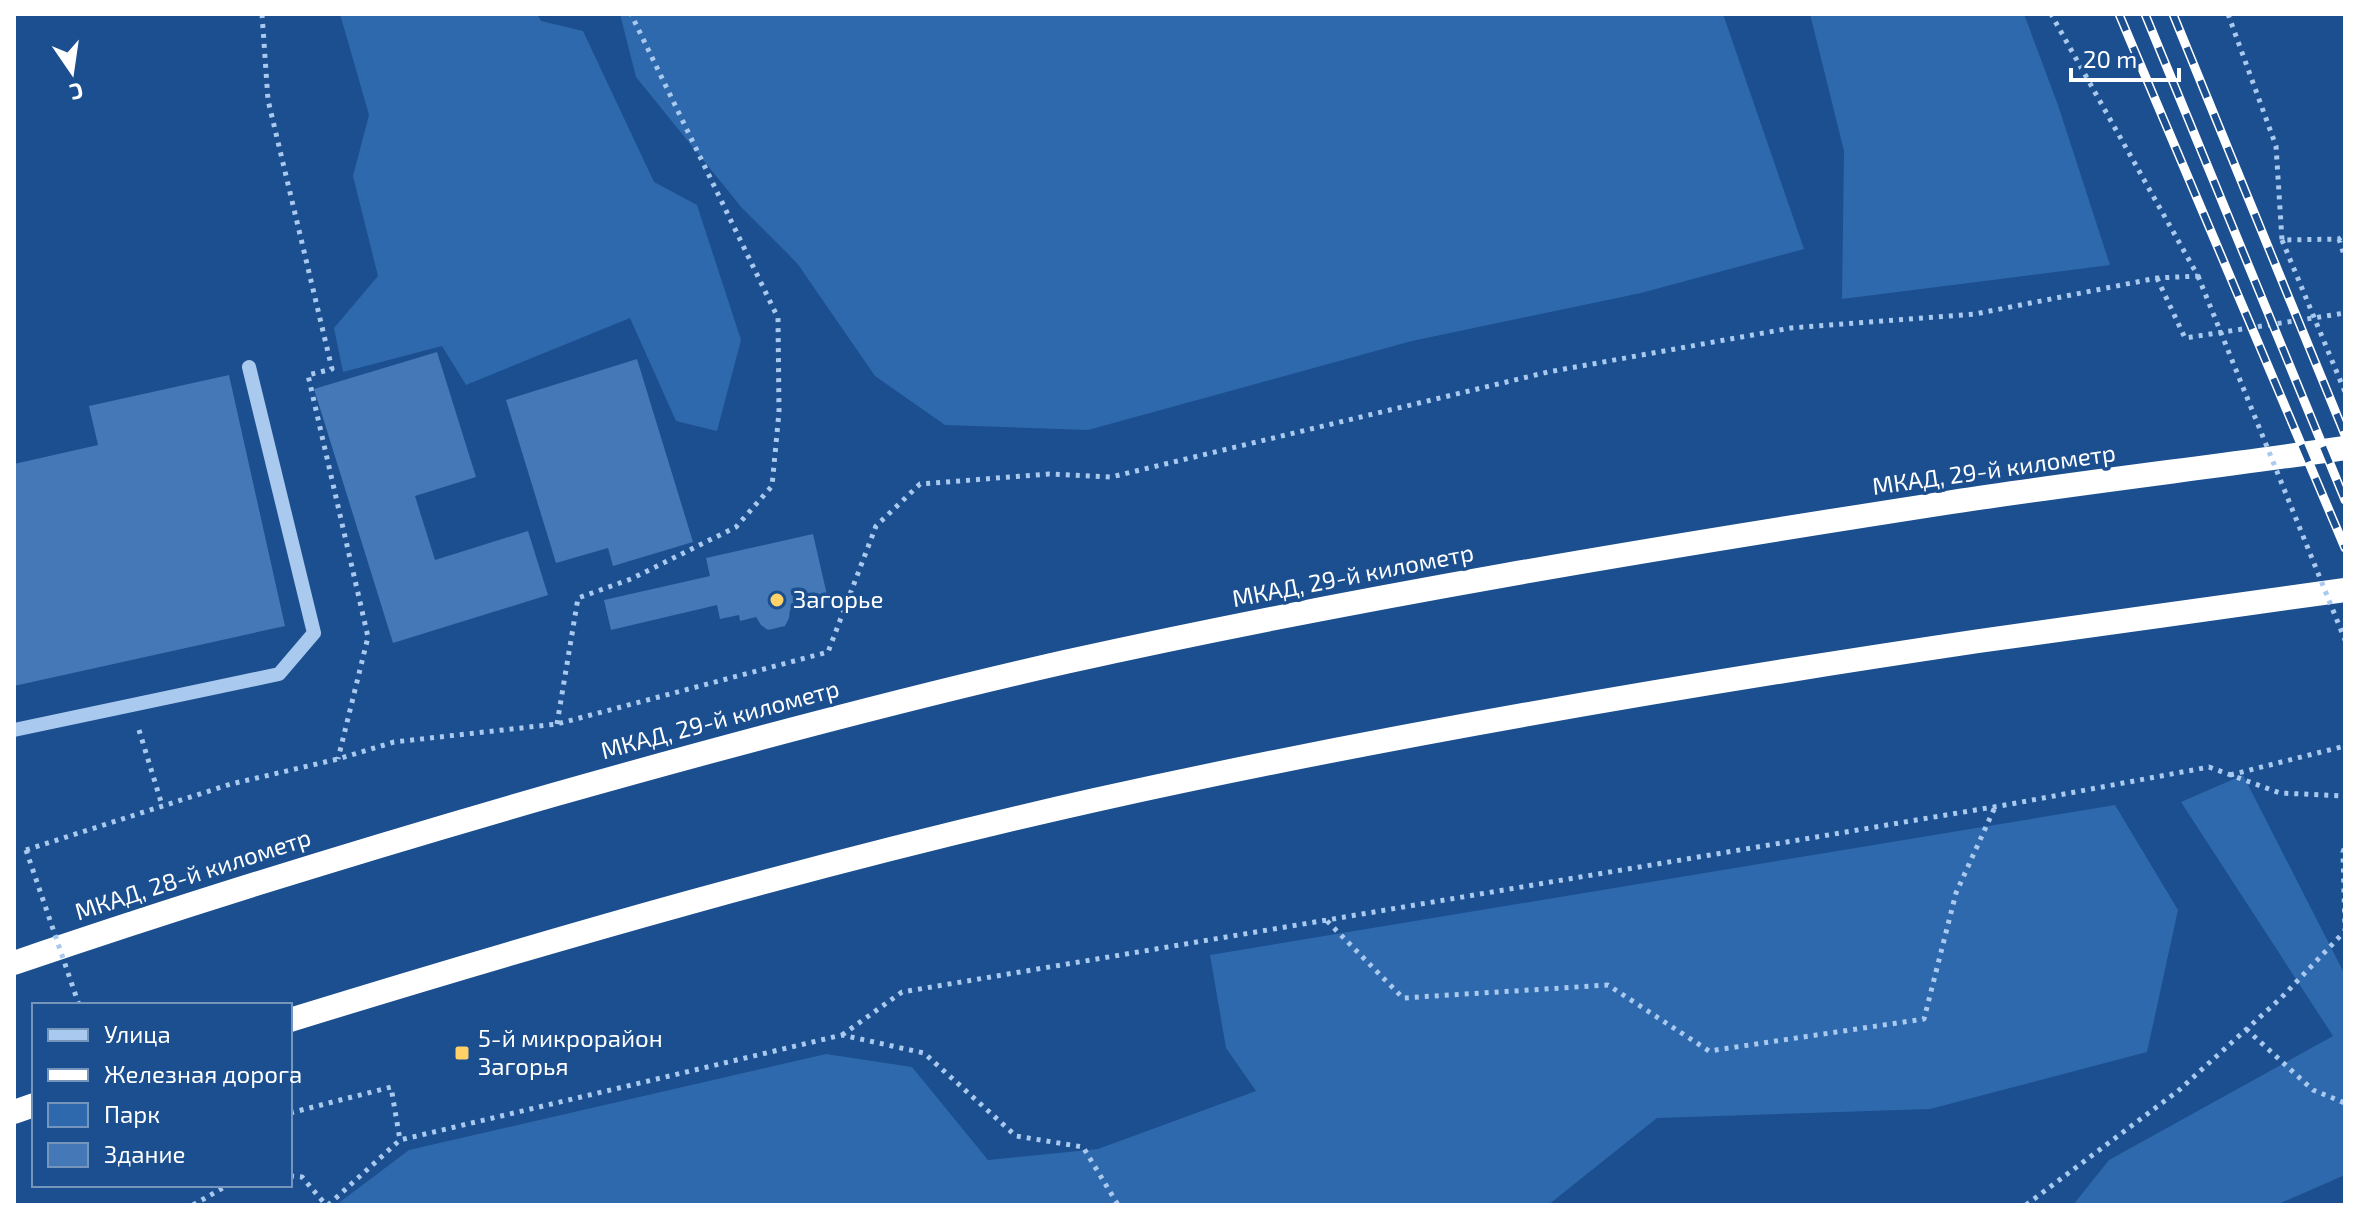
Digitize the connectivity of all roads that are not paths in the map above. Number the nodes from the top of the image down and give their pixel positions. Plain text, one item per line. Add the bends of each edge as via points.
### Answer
1 (249, 367) dead end
2 (2345, 448) edge
3 (2345, 590) edge
4 (14, 730) edge
5 (389, 842) joint
6 (14, 963) edge
7 (292, 1019) edge

1 - 4 lane via 314,633 279,674
2 - 5 highway, МКАД, 29-й километр via 1958,501 1518,573 1293,616 1065,662 853,713
3 - 7 highway via 1979,641 1542,712 1096,800 873,854
5 - 6 highway, МКАД, 28-й километр

